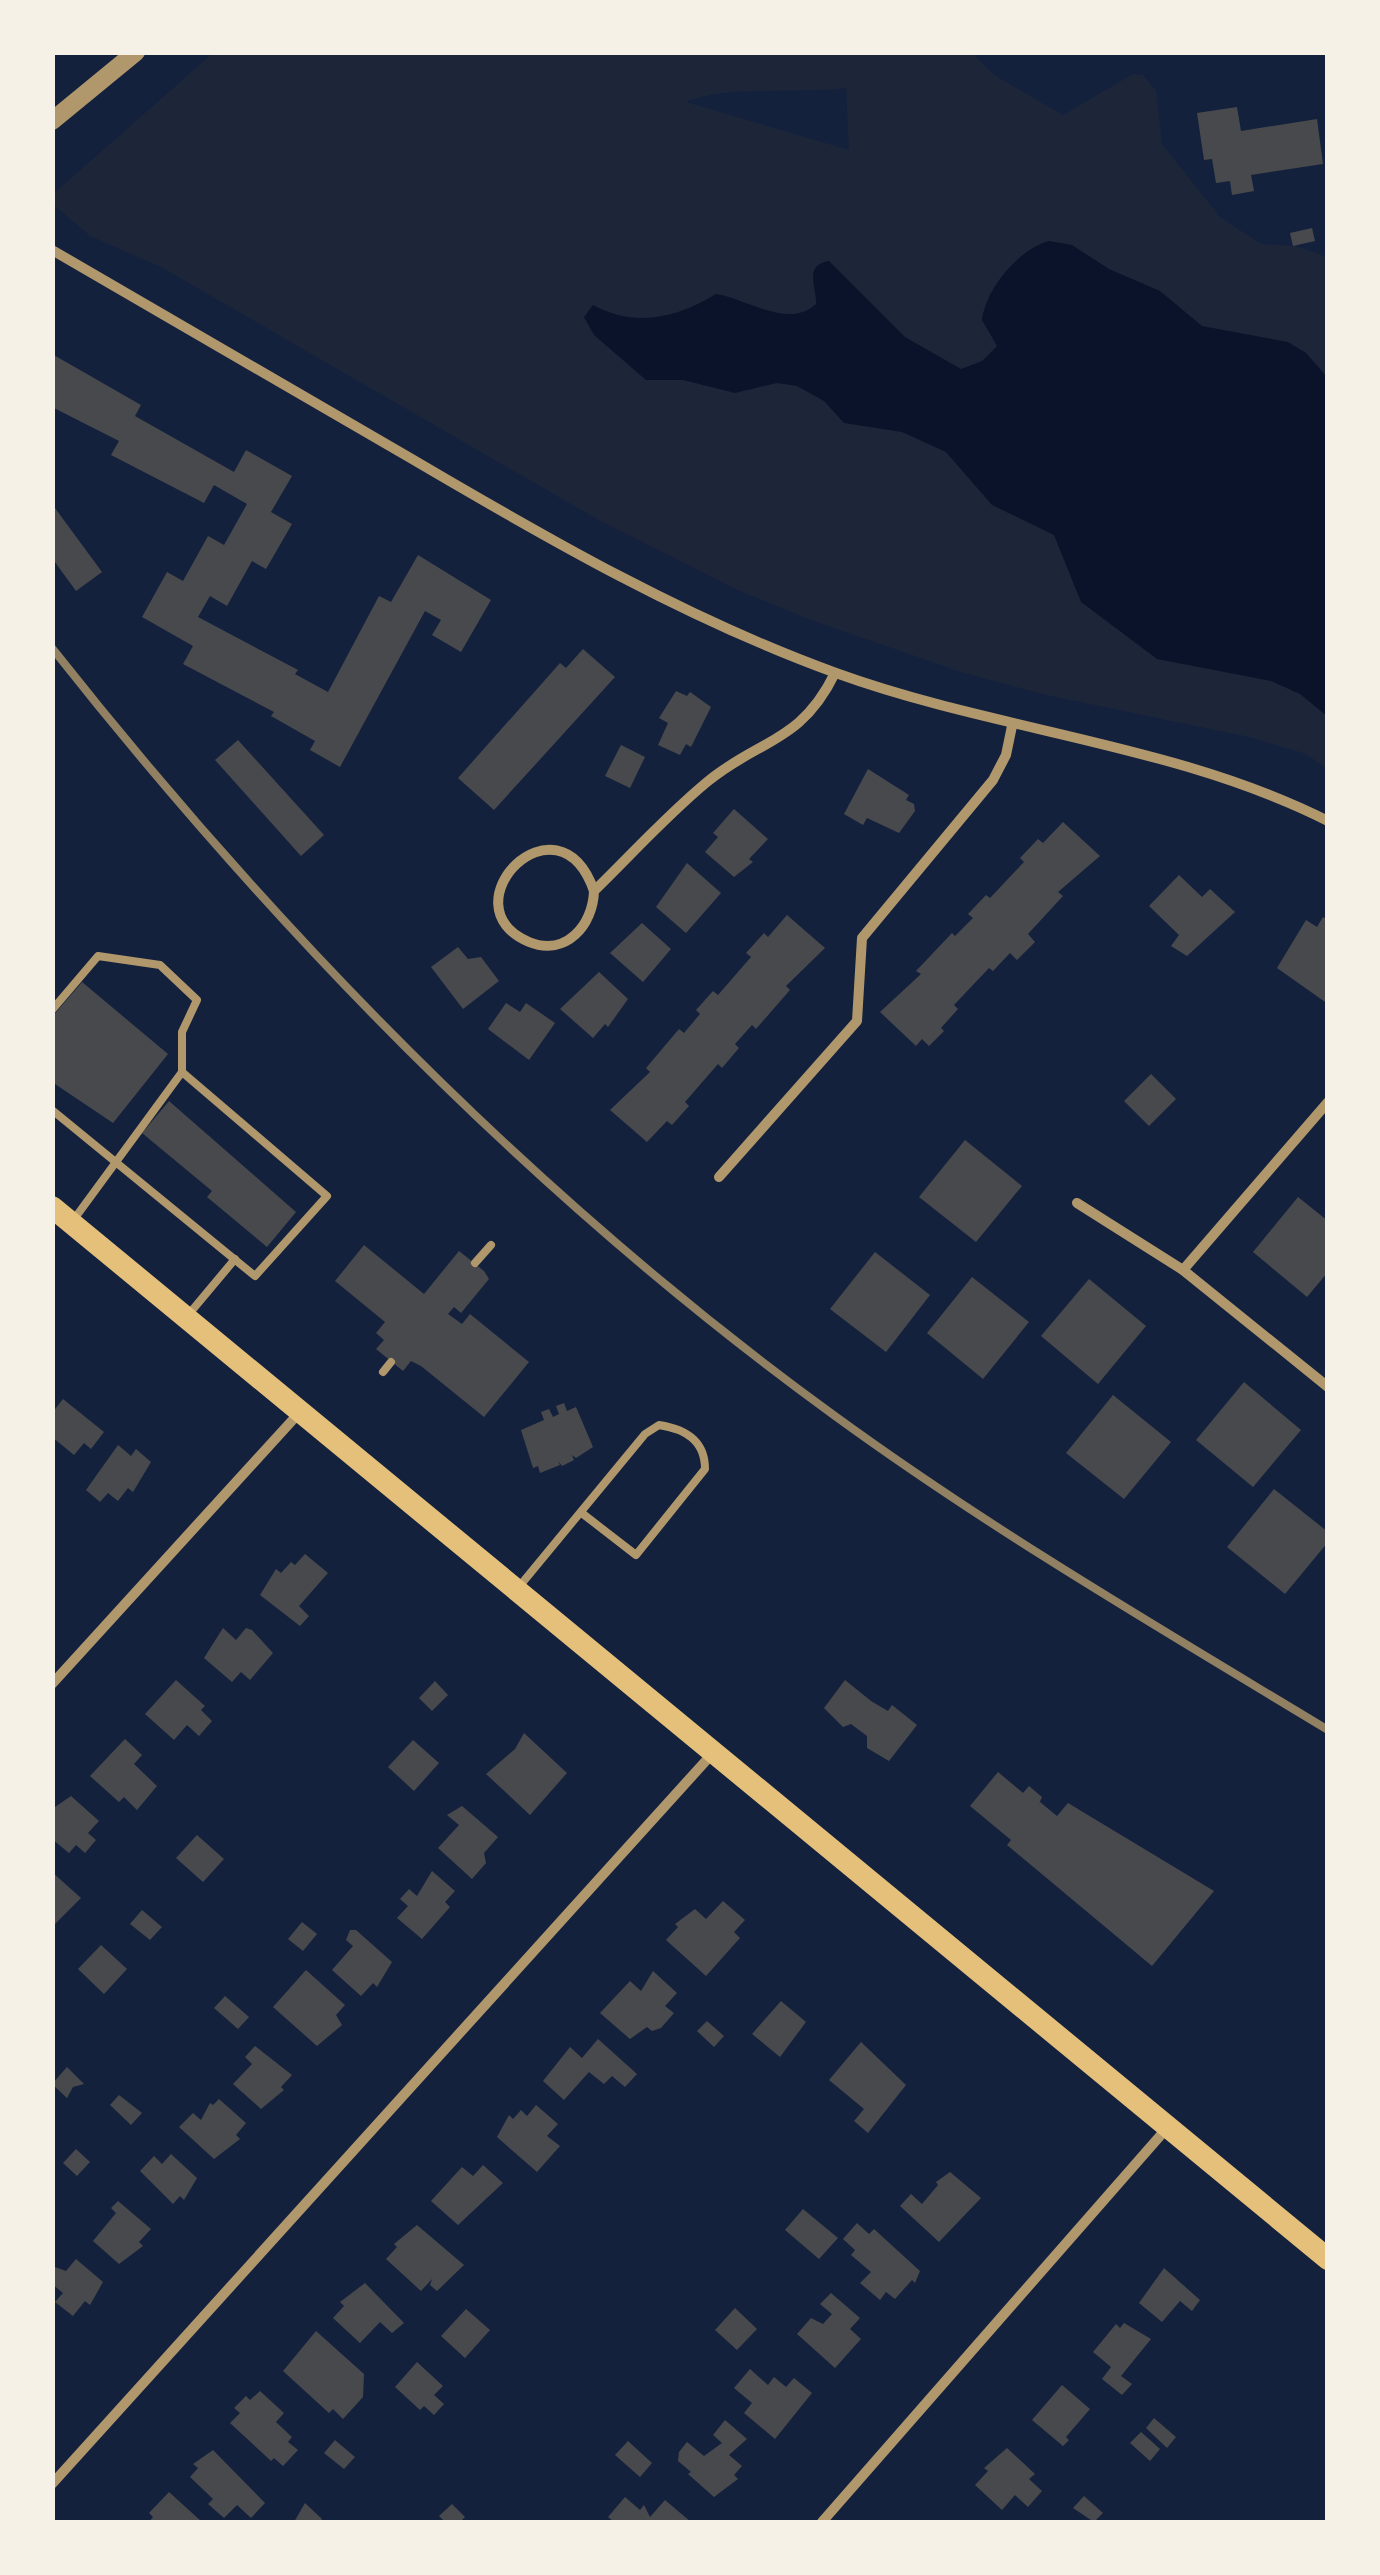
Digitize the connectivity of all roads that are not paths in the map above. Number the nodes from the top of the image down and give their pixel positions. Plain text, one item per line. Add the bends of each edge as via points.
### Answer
1 (136, 52) edge
2 (52, 121) edge
3 (52, 250) edge
4 (834, 673) junction
5 (1012, 726) junction
6 (1328, 820) edge
7 (594, 891) junction
8 (52, 1010) edge
9 (182, 1072) junction
10 (1328, 1102) edge
11 (52, 1110) edge
12 (118, 1163) junction
13 (719, 1177) dead end
14 (1076, 1203) dead end
15 (52, 1206) edge
16 (72, 1223) junction
17 (491, 1245) dead end
18 (235, 1259) junction
19 (475, 1263) dead end
20 (1183, 1270) junction
21 (186, 1318) junction
22 (391, 1362) dead end
23 (383, 1372) dead end
24 (1328, 1388) edge
25 (300, 1412) junction
26 (583, 1514) junction
27 (516, 1590) junction
28 (52, 1684) edge
29 (713, 1753) junction
30 (1167, 2128) junction
31 (1328, 2260) edge
32 (52, 2484) edge
33 (822, 2522) edge

1 - 2 street
3 - 4 street via 561,545
4 - 5 street
4 - 7 street via 803,720 709,780
5 - 6 street via 1232,780
5 - 13 street via 994,780 862,938 857,1020
7 - 7 street via 575,860 540,850 508,869 499,905 518,936 553,946 585,926
8 - 9 lane via 98,956 160,965 197,1000 182,1032
9 - 12 lane
9 - 18 lane via 327,1196 255,1276
10 - 20 street
11 - 12 lane
12 - 16 lane
12 - 18 lane
14 - 20 street
15 - 16 main road
16 - 21 main road
17 - 19 lane
18 - 21 lane
20 - 24 street
21 - 25 main road
22 - 23 lane
25 - 27 main road
25 - 28 street
26 - 26 lane via 636,1555 704,1469 705,1455 692,1436 659,1425
26 - 27 lane
27 - 29 main road
29 - 30 main road
29 - 32 street
30 - 31 main road
30 - 33 street

